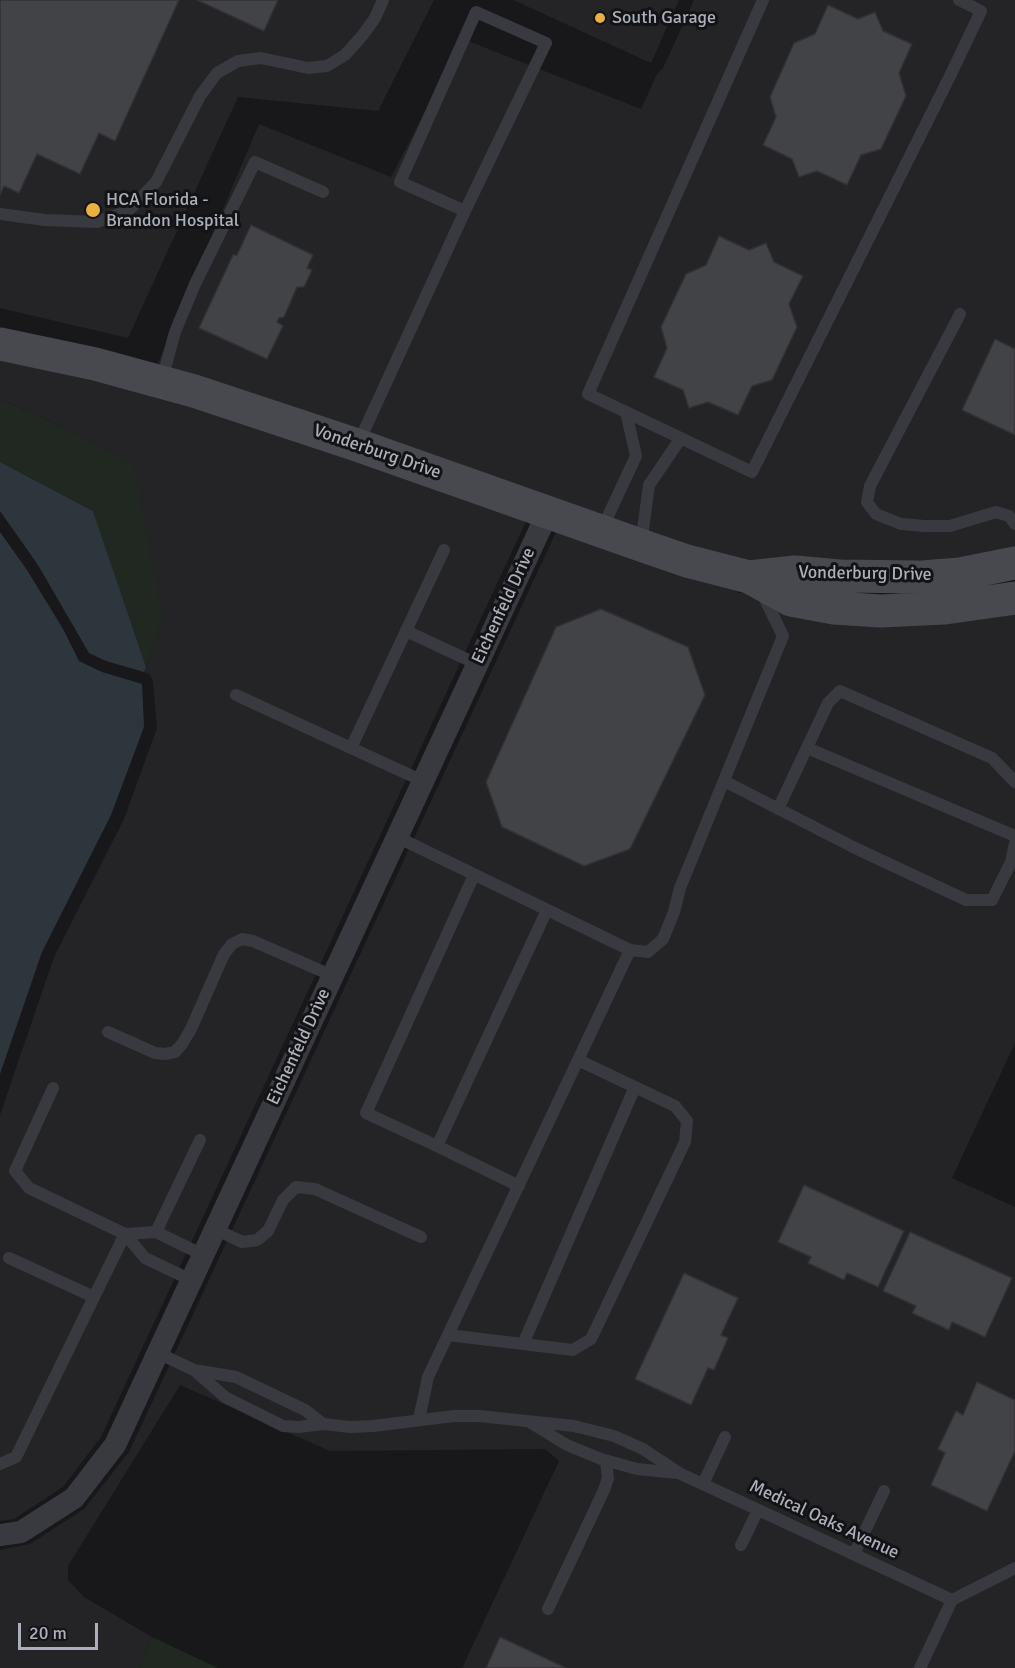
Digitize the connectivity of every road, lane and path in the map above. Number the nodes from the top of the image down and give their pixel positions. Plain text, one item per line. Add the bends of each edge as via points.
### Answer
1 (383, 0) edge
2 (763, 0) edge
3 (959, 0) edge
4 (323, 192) dead end
5 (465, 210) junction
6 (0, 214) edge
7 (960, 314) dead end
8 (0, 344) edge
9 (161, 381) junction
10 (627, 412) junction
11 (681, 438) junction
12 (357, 445) junction
13 (548, 512) junction
14 (1015, 524) edge
15 (600, 531) junction
16 (641, 546) junction
17 (444, 550) dead end
18 (1015, 563) edge
19 (749, 577) junction
20 (1015, 598) edge
21 (406, 632) junction
22 (477, 664) junction
23 (236, 695) dead end
24 (351, 748) junction
25 (807, 748) junction
26 (423, 781) junction
27 (724, 781) junction
28 (1015, 782) edge
29 (778, 809) junction
30 (1015, 836) edge
31 (397, 837) junction
32 (1015, 843) edge
33 (474, 875) junction
34 (548, 910) junction
35 (630, 950) junction
36 (333, 976) junction
37 (108, 1032) dead end
38 (578, 1060) junction
39 (635, 1087) junction
40 (53, 1088) dead end
41 (200, 1140) dead end
42 (437, 1146) junction
43 (519, 1186) junction
44 (215, 1229) junction
45 (156, 1232) junction
46 (125, 1234) junction
47 (421, 1238) dead end
48 (203, 1255) junction
49 (9, 1258) dead end
50 (191, 1280) junction
51 (94, 1297) junction
52 (448, 1335) junction
53 (523, 1344) junction
54 (158, 1353) junction
55 (194, 1370) junction
56 (419, 1419) junction
57 (529, 1422) junction
58 (322, 1424) junction
59 (725, 1437) dead end
60 (606, 1461) junction
61 (0, 1464) edge
62 (681, 1474) junction
63 (703, 1484) junction
64 (884, 1491) dead end
65 (758, 1510) junction
66 (0, 1536) edge
67 (741, 1545) dead end
68 (854, 1554) junction
69 (1015, 1568) edge
70 (951, 1600) junction
71 (548, 1609) dead end
72 (920, 1668) edge

1 - 6 lane via 362,36 345,55 327,66 308,68 261,58 238,61 217,74 200,96 156,182 128,211 97,222
2 - 10 lane via 588,394
3 - 11 lane via 981,11 752,472
4 - 9 lane via 255,162 191,294
5 - 5 lane via 546,43 476,12 400,182
5 - 12 lane
7 - 14 lane via 870,486 867,502 876,514 901,524 950,525 996,512 1010,516
8 - 9 street, Vonderburg Drive
9 - 12 street, Vonderburg Drive
10 - 11 lane
10 - 15 lane via 636,456
11 - 16 lane via 650,485
12 - 13 street, Vonderburg Drive
13 - 15 street, Vonderburg Drive
13 - 22 street, Eichenfeld Drive
15 - 16 street, Vonderburg Drive
16 - 19 street, Vonderburg Drive
17 - 21 lane
18 - 19 street, Vonderburg Drive via 922,577 795,572
19 - 20 street, Vonderburg Drive via 791,600 857,610 945,608
19 - 27 lane via 767,601 783,636
21 - 22 lane
21 - 24 lane
22 - 26 street, Eichenfeld Drive
23 - 24 lane
24 - 26 lane
25 - 28 lane via 828,703 840,691 992,758
25 - 29 lane
25 - 30 lane
26 - 31 street, Eichenfeld Drive
27 - 29 lane
27 - 35 lane via 663,939 648,952
29 - 32 lane via 966,900 992,900 1011,862
31 - 33 lane
31 - 36 street, Eichenfeld Drive
33 - 34 lane
33 - 42 lane via 366,1113
34 - 35 lane
34 - 42 lane
35 - 38 lane
36 - 37 lane via 242,939 224,954 191,1029 175,1052 155,1053
36 - 44 street, Eichenfeld Drive
38 - 39 lane
38 - 43 lane
39 - 53 lane
39 - 53 lane via 675,1106 687,1121 685,1142 591,1339 573,1350
40 - 46 lane via 15,1171 29,1188
41 - 45 lane
42 - 43 lane
43 - 52 lane
44 - 47 lane via 242,1242 256,1240 268,1231 283,1200 296,1187 315,1189
44 - 48 street, Eichenfeld Drive
45 - 46 lane
45 - 48 lane
46 - 50 lane via 145,1258
46 - 51 lane
48 - 50 street, Eichenfeld Drive
49 - 51 lane
50 - 54 street, Eichenfeld Drive
51 - 61 lane via 16,1457
52 - 53 lane
52 - 56 lane via 428,1377
54 - 55 lane, Medical Oaks Avenue
54 - 66 street, Eichenfeld Drive via 115,1445 74,1497 21,1532
55 - 58 lane, Medical Oaks Avenue via 236,1377 305,1410
55 - 58 lane, Medical Oaks Avenue via 225,1397 283,1426
56 - 57 lane, Medical Oaks Avenue via 479,1416
56 - 58 lane, Medical Oaks Avenue via 373,1426
57 - 60 lane, Medical Oaks Avenue via 567,1445
57 - 62 lane, Medical Oaks Avenue via 574,1426 614,1436
59 - 63 lane
60 - 62 lane, Medical Oaks Avenue
60 - 71 lane via 608,1478 604,1490
62 - 63 lane, Medical Oaks Avenue
63 - 65 lane, Medical Oaks Avenue
64 - 68 lane
65 - 67 lane
65 - 68 lane, Medical Oaks Avenue
68 - 70 lane, Medical Oaks Avenue
69 - 70 lane
70 - 72 lane

